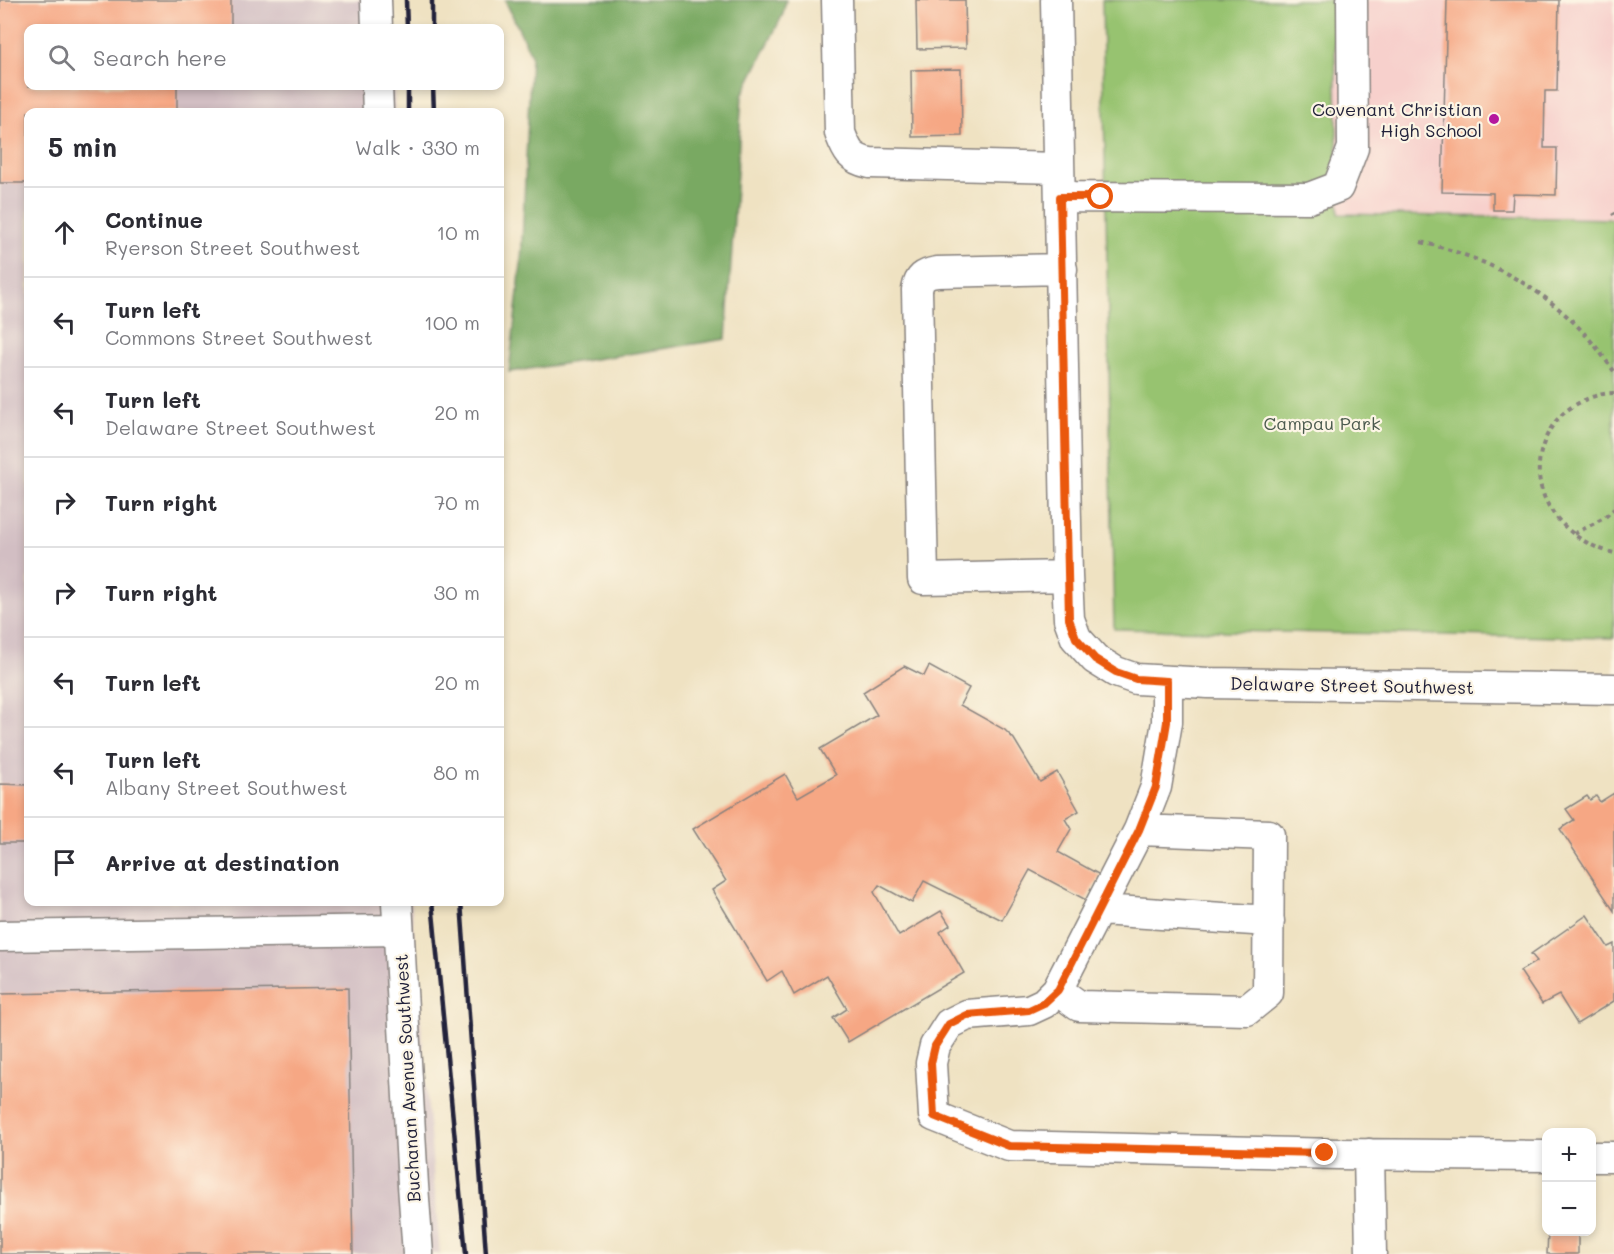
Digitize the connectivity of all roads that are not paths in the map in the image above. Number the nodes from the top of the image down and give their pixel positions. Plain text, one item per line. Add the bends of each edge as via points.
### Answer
1 (376, 0) edge
2 (837, 0) edge
3 (1056, 0) edge
4 (1352, 0) edge
5 (377, 24) edge
6 (377, 90) edge
7 (378, 108) edge
8 (1059, 182) junction
9 (1062, 269) junction
10 (1067, 576) junction
11 (1167, 681) junction
12 (1614, 689) edge
13 (1139, 830) junction
14 (1100, 910) junction
15 (397, 916) edge
16 (1269, 921) junction
17 (0, 936) edge
18 (1058, 990) junction
19 (1369, 1154) junction
20 (1542, 1156) edge
21 (1596, 1157) edge
22 (1614, 1157) edge
23 (418, 1254) edge
24 (1371, 1254) edge

1 - 5 street
2 - 8 street via 840,133 856,160
3 - 8 street, Delaware Street Southwest
4 - 8 street via 1353,148 1338,187 1309,198
6 - 7 street
8 - 9 street, Delaware Street Southwest
9 - 10 street, Delaware Street Southwest
9 - 10 street via 937,272 919,280 917,290 923,579
10 - 11 street, Delaware Street Southwest via 1069,619 1076,638 1095,659 1136,679
11 - 12 street, Delaware Street Southwest
11 - 13 street via 1167,722 1156,787
13 - 14 street
13 - 16 street via 1269,835
14 - 16 street
14 - 18 street
15 - 17 street
15 - 23 street, Buchanan Avenue Southwest
16 - 18 street via 1268,993 1247,1010 1079,1006
18 - 19 street via 1029,1010 967,1015 949,1024 935,1046 931,1063 934,1116 1009,1146
19 - 20 street
19 - 24 street
21 - 22 street

